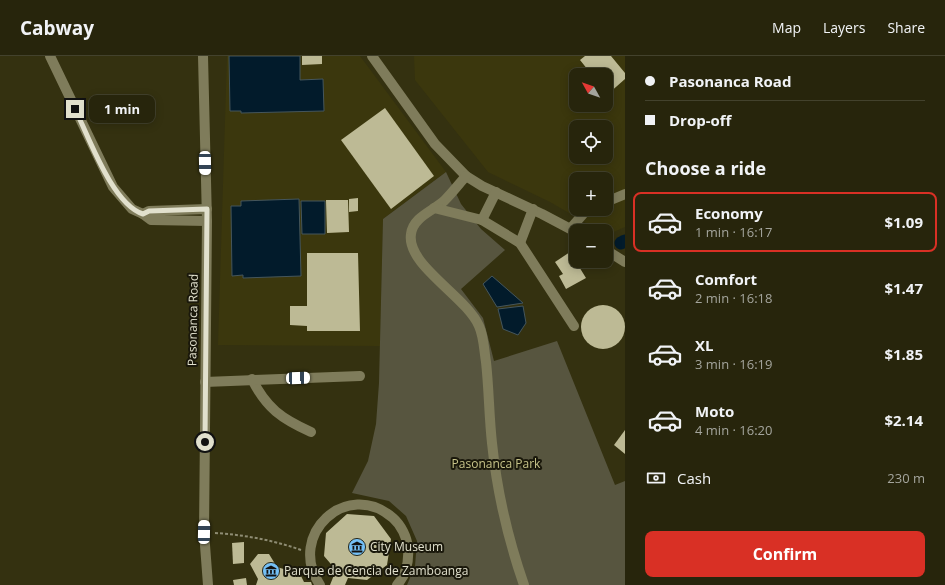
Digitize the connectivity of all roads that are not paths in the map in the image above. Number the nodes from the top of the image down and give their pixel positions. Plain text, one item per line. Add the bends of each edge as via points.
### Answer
1 (50, 56) edge
2 (203, 56) edge
3 (372, 56) edge
4 (466, 176) junction
5 (496, 192) junction
6 (625, 194) edge
7 (613, 199) edge
8 (434, 208) junction
9 (207, 209) junction
10 (533, 209) junction
11 (143, 214) junction
12 (482, 220) junction
13 (207, 221) junction
14 (569, 227) edge
15 (520, 243) junction
16 (613, 254) edge
17 (625, 262) edge
18 (574, 326) dead end
19 (360, 376) dead end
20 (252, 380) junction
21 (206, 382) junction
22 (310, 432) dead end
23 (208, 585) edge
24 (320, 585) edge
25 (397, 585) edge
26 (524, 585) edge

1 - 11 street via 113,187 132,209
2 - 9 street, Pasonanca Road
3 - 4 street via 435,144
4 - 5 street
4 - 8 street via 444,201
5 - 10 street
5 - 12 street
6 - 7 street
8 - 12 street
8 - 26 street via 413,225 410,234 411,244 418,259 465,305 483,339 492,444 503,511 509,543
9 - 11 street via 149,211
9 - 13 street, Pasonanca Road
10 - 14 street
10 - 15 street
11 - 13 street via 150,220
12 - 15 street
13 - 21 street, Pasonanca Road
15 - 18 street
16 - 17 street
19 - 20 street
20 - 21 street
20 - 22 street via 268,406 289,423
21 - 23 street, Pasonanca Road via 204,532
24 - 25 street via 314,575 309,553 311,540 317,528 336,510 361,505 374,507 386,513 396,521 403,532 408,544 408,557 406,570

